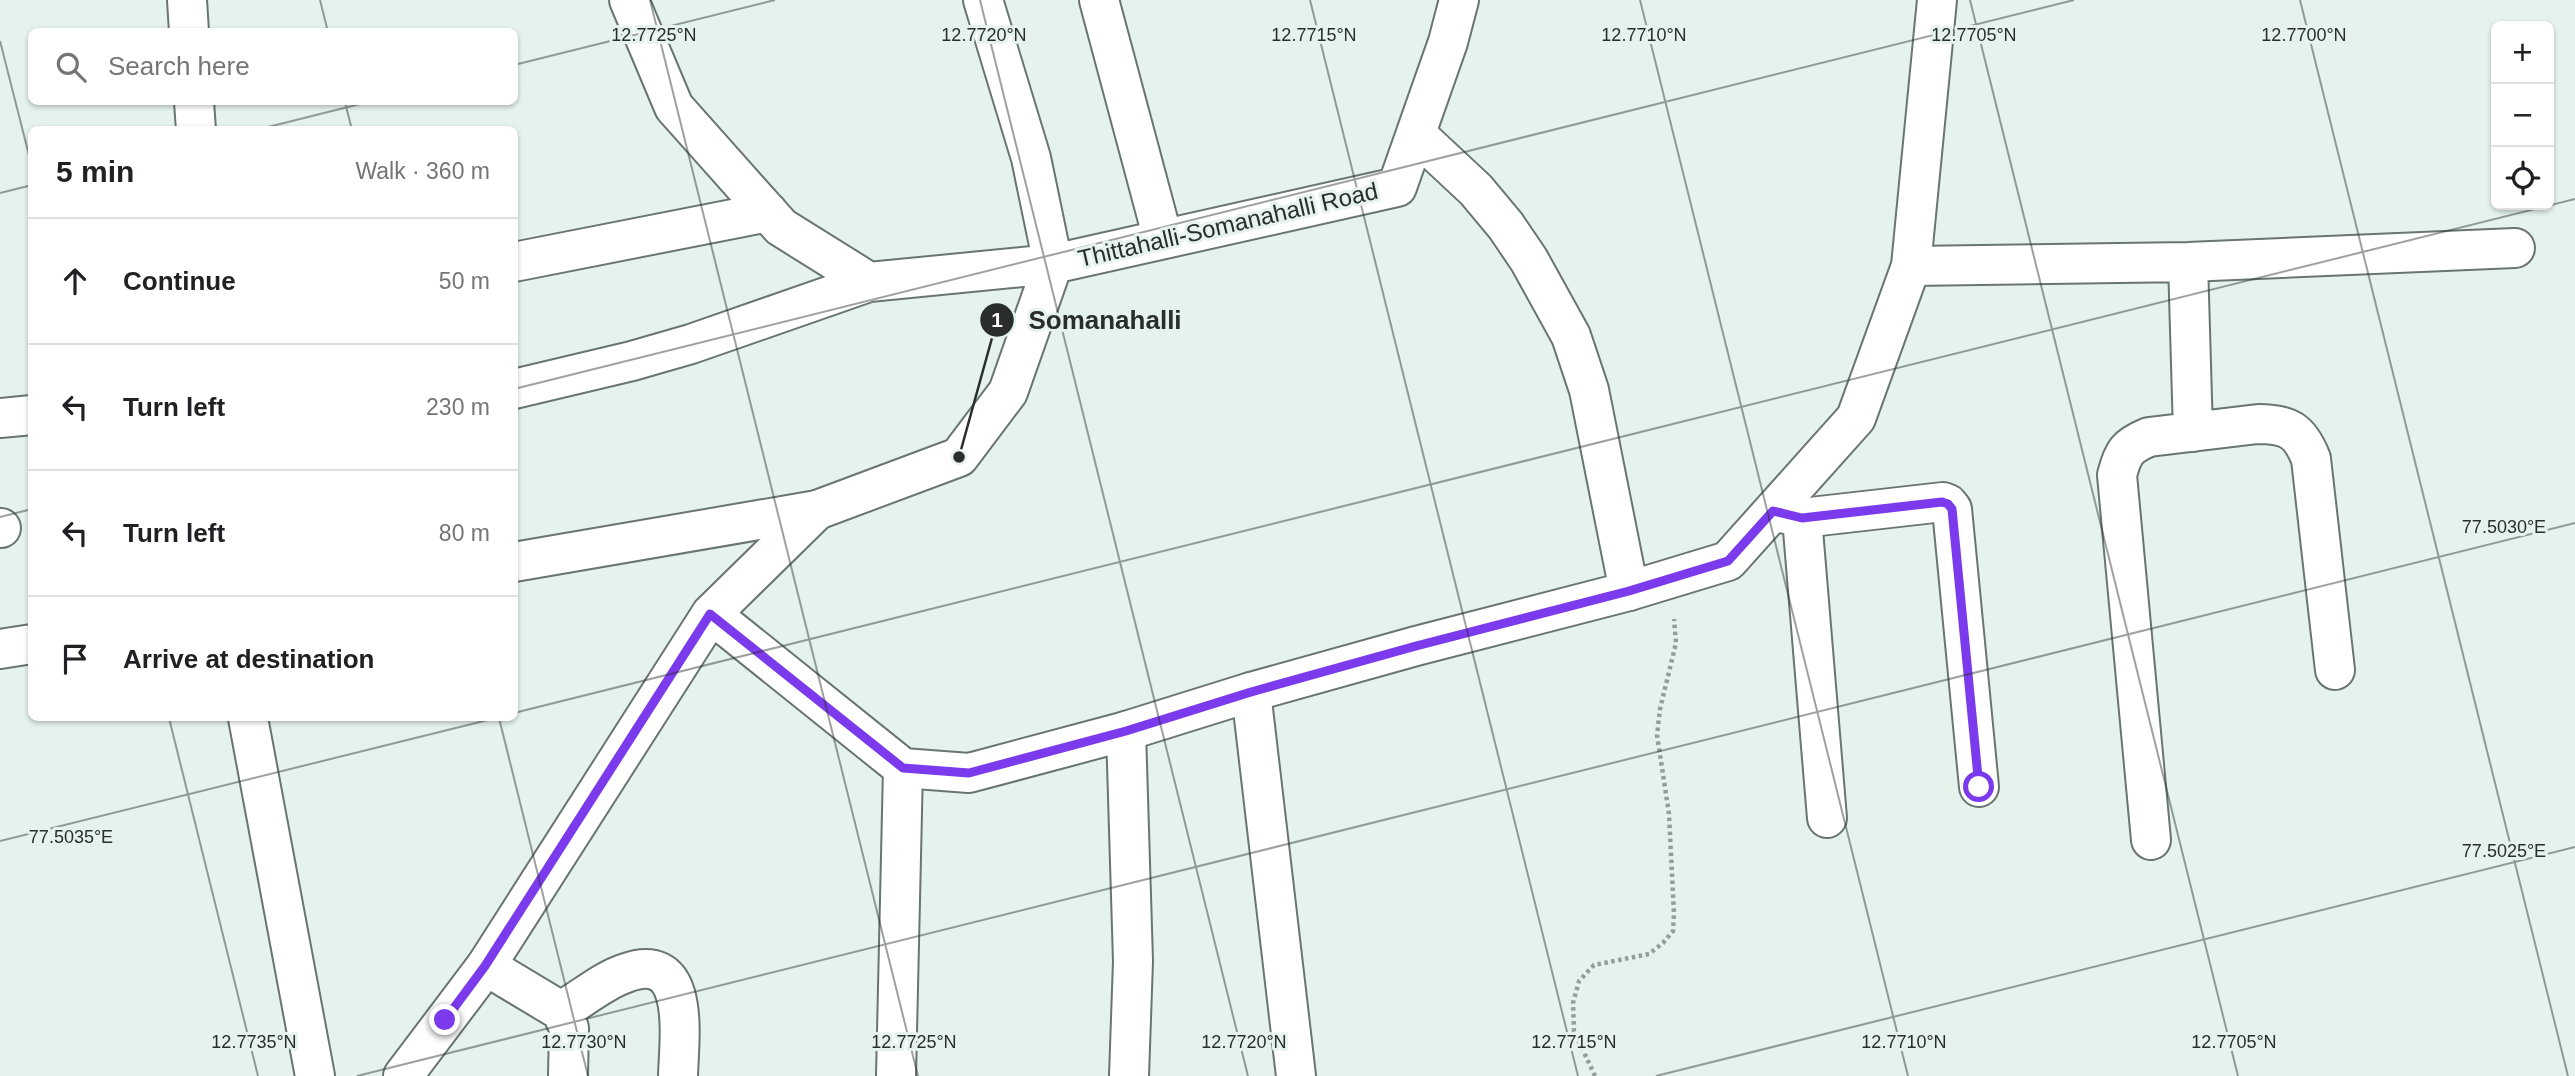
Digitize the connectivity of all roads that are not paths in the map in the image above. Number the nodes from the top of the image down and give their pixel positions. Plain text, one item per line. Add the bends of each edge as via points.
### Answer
1 (187, 0) edge
2 (629, 0) edge
3 (983, 0) edge
4 (1099, 0) edge
5 (1459, 0) edge
6 (1937, 0) edge
7 (189, 28) edge
8 (194, 105) edge
9 (196, 126) edge
10 (1416, 134) junction
11 (768, 212) junction
12 (1163, 239) junction
13 (2515, 248) dead end
14 (518, 261) edge
15 (2188, 262) junction
16 (1053, 264) junction
17 (1911, 266) junction
18 (869, 282) junction
19 (518, 387) edge
20 (28, 415) edge
21 (0, 418) edge
22 (2193, 432) junction
23 (817, 510) junction
24 (1787, 515) junction
25 (518, 561) edge
26 (1645, 586) junction
27 (710, 614) junction
28 (28, 645) edge
29 (0, 649) edge
30 (2335, 670) dead end
31 (1251, 692) junction
32 (249, 721) edge
33 (1126, 731) junction
34 (903, 768) junction
35 (1979, 787) dead end
36 (1827, 818) dead end
37 (2151, 840) dead end
38 (485, 966) junction
39 (561, 1011) junction
40 (315, 1076) edge
41 (403, 1076) edge
42 (568, 1076) edge
43 (678, 1076) edge
44 (896, 1076) edge
45 (1129, 1076) edge
46 (1296, 1076) edge

1 - 7 street
2 - 11 street via 674,107
3 - 16 street via 1031,158
4 - 12 street
5 - 10 street, Thittahalli-Somanahalli Road
6 - 17 street
8 - 9 street
10 - 12 street, Thittahalli-Somanahalli Road via 1397,187
10 - 26 street via 1476,190 1506,226 1571,336
11 - 14 street
11 - 18 street via 781,227
12 - 16 street, Thittahalli-Somanahalli Road
13 - 15 street
15 - 17 street
15 - 22 street
16 - 18 street
16 - 23 street, Thittahalli-Somanahalli Road via 1008,392 959,457
17 - 24 street via 1856,418
18 - 19 street via 691,344
20 - 21 street
22 - 30 street via 2276,424 2292,430 2305,443 2311,459
22 - 37 street via 2133,443 2117,474
23 - 25 street
23 - 27 street, Thittahalli-Somanahalli Road
24 - 26 street via 1728,561
24 - 35 street via 1942,502 1952,509
24 - 36 street
26 - 31 street
27 - 34 street
27 - 38 street, Thittahalli-Somanahalli Road
28 - 29 street
31 - 33 street
31 - 46 street
32 - 40 street
33 - 34 street via 969,773
33 - 45 street via 1133,961
34 - 44 street
38 - 39 street
38 - 41 street, Thittahalli-Somanahalli Road
39 - 42 street via 569,1028
39 - 43 street via 625,973 644,968 660,971 673,984 679,1013

